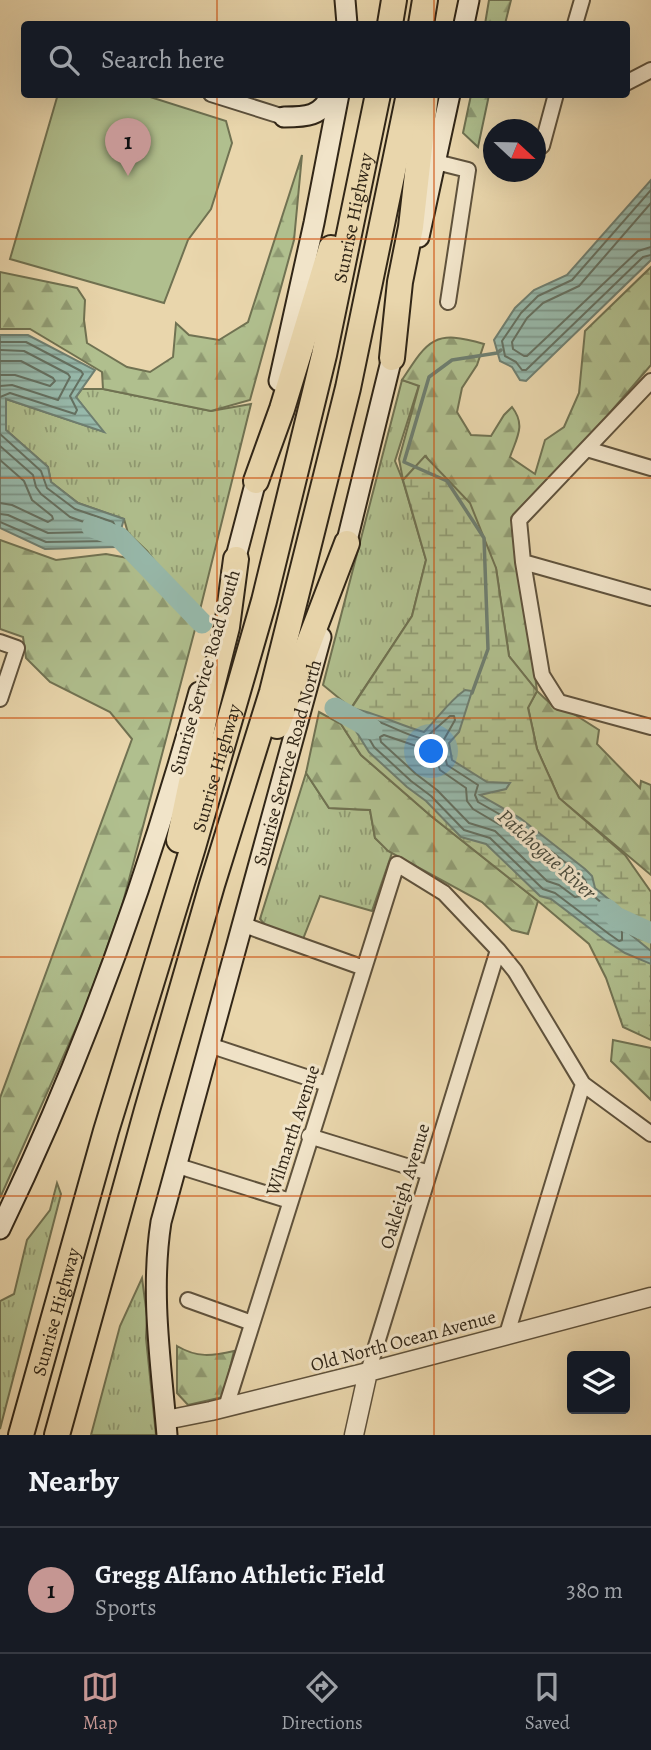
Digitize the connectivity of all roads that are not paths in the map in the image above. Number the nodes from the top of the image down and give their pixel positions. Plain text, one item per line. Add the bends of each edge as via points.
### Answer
1 (345, 0) edge
2 (394, 0) edge
3 (425, 0) edge
4 (436, 0) edge
5 (469, 0) edge
6 (582, 0) edge
7 (347, 21) edge
8 (390, 21) edge
9 (422, 21) edge
10 (434, 21) edge
11 (465, 21) edge
12 (576, 21) edge
13 (651, 70) edge
14 (630, 81) edge
15 (224, 98) edge
16 (329, 98) edge
17 (338, 98) edge
18 (408, 98) edge
19 (426, 98) edge
20 (449, 98) edge
21 (555, 98) edge
22 (377, 100) edge
23 (284, 117) junction
24 (546, 131) edge
25 (330, 145) junction
26 (436, 162) junction
27 (448, 302) dead end
28 (392, 358) junction
29 (651, 381) edge
30 (587, 450) junction
31 (651, 468) edge
32 (256, 481) junction
33 (347, 543) junction
34 (236, 559) junction
35 (523, 562) junction
36 (651, 598) edge
37 (0, 642) edge
38 (0, 699) edge
39 (651, 727) edge
40 (212, 885) junction
41 (244, 925) junction
42 (498, 950) junction
43 (364, 968) junction
44 (155, 969) junction
45 (209, 1045) junction
46 (327, 1084) junction
47 (583, 1084) junction
48 (651, 1134) edge
49 (309, 1136) junction
50 (176, 1165) junction
51 (429, 1173) junction
52 (290, 1201) junction
53 (0, 1229) edge
54 (651, 1297) edge
55 (188, 1300) dead end
56 (252, 1323) junction
57 (507, 1334) junction
58 (368, 1371) junction
59 (226, 1408) junction
60 (166, 1428) edge
61 (21, 1435) edge
62 (57, 1435) edge
63 (354, 1435) edge

1 - 7 main road
2 - 8 highway
3 - 9 highway
4 - 10 highway
5 - 11 main road
6 - 12 street
13 - 14 street
15 - 23 street
16 - 23 main road via 317,113
17 - 25 main road, Sunrise Service Road South
18 - 40 highway, Sunrise Highway via 348,388 272,692
19 - 28 highway
20 - 26 main road, Sunrise Service Road North
21 - 24 street
22 - 32 highway
22 - 44 highway, Sunrise Highway via 324,355 267,588
23 - 25 main road
25 - 32 main road, Sunrise Service Road South
26 - 27 street via 468,170
26 - 28 main road, Sunrise Service Road North
28 - 33 main road, Sunrise Service Road North
29 - 30 street
30 - 31 street
30 - 35 street via 519,520
32 - 34 main road, Sunrise Service Road South
33 - 40 highway
33 - 41 main road, Sunrise Service Road North
34 - 44 highway via 227,627 172,869
34 - 53 main road, Sunrise Service Road South via 172,787 113,965 67,1082
35 - 36 street
35 - 39 street via 542,675 559,702
37 - 38 street via 16,648
40 - 62 highway, Sunrise Highway
41 - 43 street
41 - 45 main road, Sunrise Service Road North
42 - 43 street, Wilmarth Avenue via 444,893 397,864
42 - 47 street
42 - 51 street, Oakleigh Avenue
43 - 46 street, Wilmarth Avenue
44 - 61 highway, Sunrise Highway
45 - 46 street
45 - 50 main road, Sunrise Service Road North
46 - 49 street, Wilmarth Avenue
47 - 48 street
47 - 57 street
49 - 51 street
49 - 52 street, Wilmarth Avenue
50 - 52 street
50 - 60 main road, Sunrise Service Road North via 161,1222 155,1275
51 - 58 street, Oakleigh Avenue
52 - 56 street, Wilmarth Avenue
54 - 57 street, Old North Ocean Avenue
55 - 56 street
56 - 59 street, Wilmarth Avenue
57 - 58 street, Old North Ocean Avenue
58 - 59 street, Old North Ocean Avenue
58 - 63 street, Oakleigh Avenue
59 - 60 street, Old North Ocean Avenue

